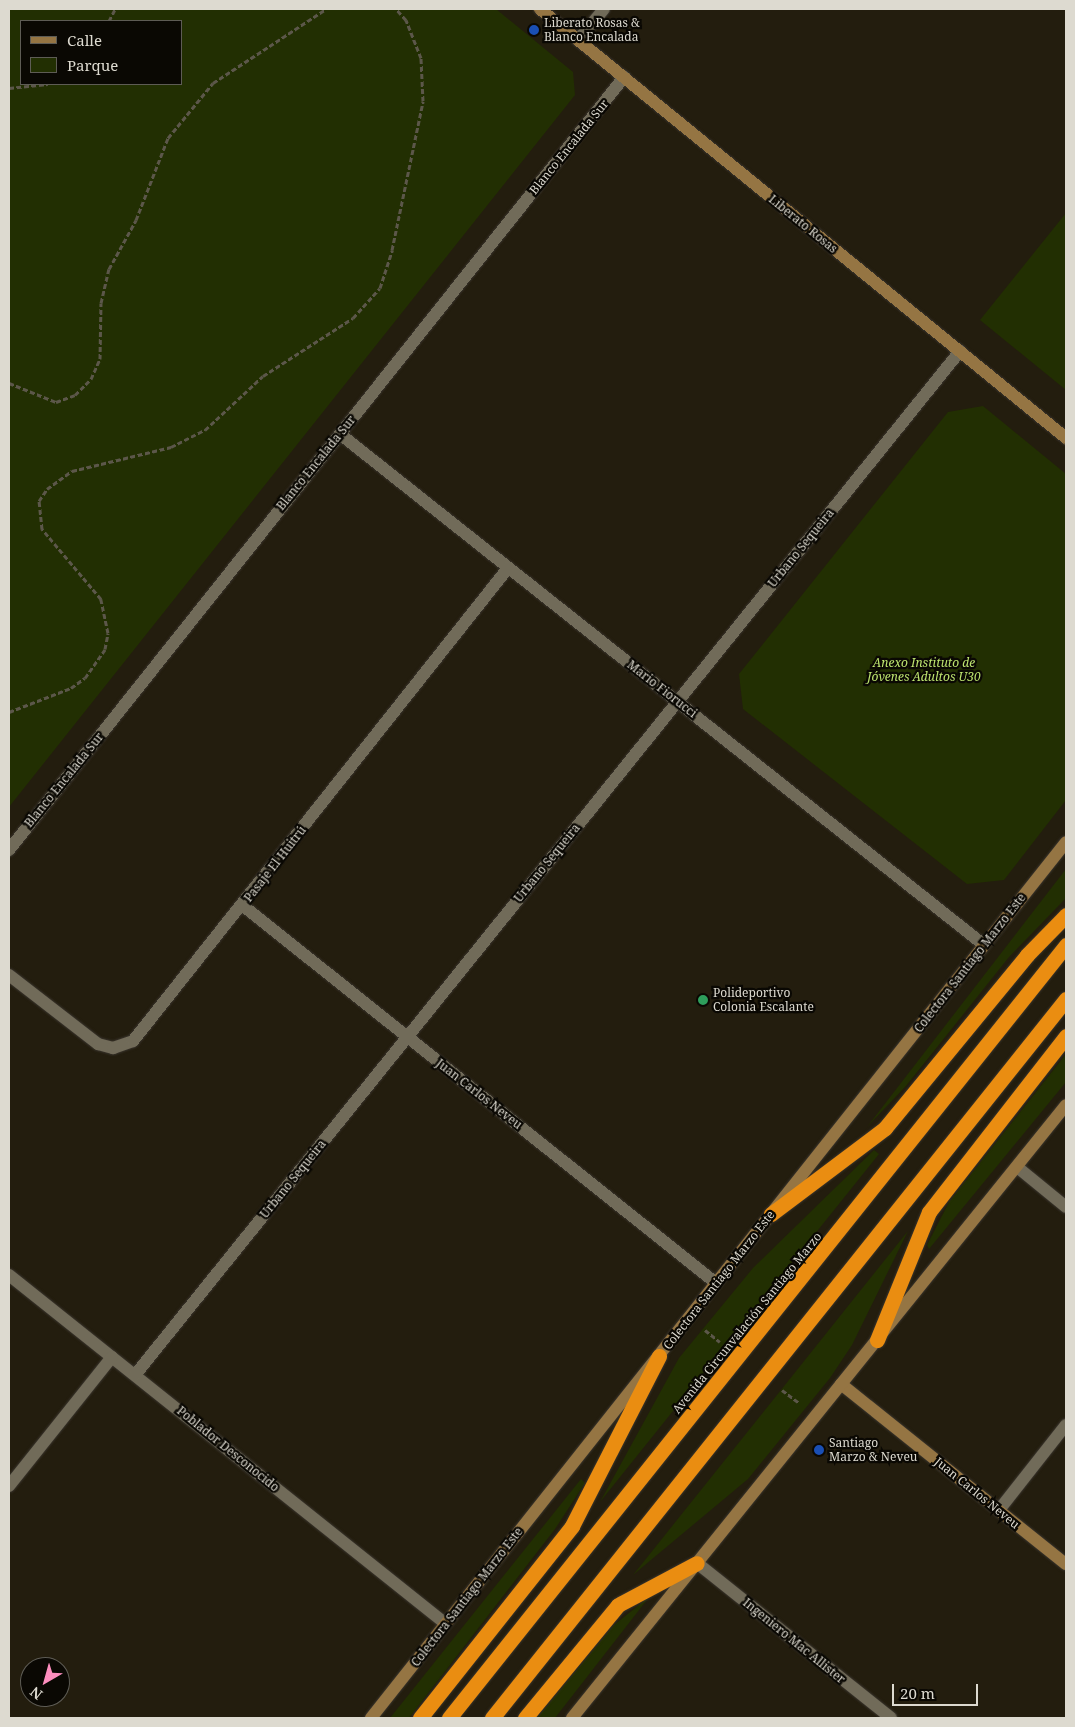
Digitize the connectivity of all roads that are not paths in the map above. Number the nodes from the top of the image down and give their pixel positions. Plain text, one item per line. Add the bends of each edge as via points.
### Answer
1 (540, 9) edge
2 (604, 9) edge
3 (578, 40) junction
4 (624, 77) junction
5 (960, 352) junction
6 (340, 434) junction
7 (1066, 438) edge
8 (508, 568) junction
9 (677, 702) junction
10 (1066, 842) edge
11 (9, 850) edge
12 (242, 906) junction
13 (1066, 915) edge
14 (984, 945) junction
15 (1066, 945) edge
16 (9, 975) edge
17 (1066, 999) edge
18 (1066, 1036) edge
19 (407, 1037) junction
20 (1066, 1105) edge
21 (1017, 1166) junction
22 (1066, 1207) edge
23 (771, 1214) junction
24 (9, 1275) edge
25 (716, 1283) junction
26 (877, 1340) junction
27 (659, 1356) junction
28 (112, 1358) junction
29 (135, 1375) junction
30 (841, 1384) junction
31 (1066, 1425) edge
32 (9, 1486) edge
33 (999, 1510) junction
34 (697, 1563) junction
35 (1066, 1564) edge
36 (446, 1624) junction
37 (371, 1718) edge
38 (420, 1718) edge
39 (449, 1718) edge
40 (492, 1718) edge
41 (525, 1718) edge
42 (572, 1718) edge
43 (891, 1718) edge

1 - 3 street, Liberato Rosas
2 - 3 street
3 - 4 street, Liberato Rosas
4 - 5 street, Liberato Rosas
4 - 6 street, Blanco Encalada Sur
5 - 7 street, Liberato Rosas
5 - 9 street, Urbano Sequeira
6 - 8 street, Mario Fiorucci
6 - 11 street, Blanco Encalada Sur
8 - 9 street, Mario Fiorucci
8 - 12 street, Pasaje El Huitrú
9 - 14 street, Mario Fiorucci
9 - 19 street, Urbano Sequeira
10 - 14 street, Colectora Santiago Marzo Este
12 - 16 street, Pasaje El Huitrú via 143,1031 121,1047 98,1044
12 - 19 street, Juan Carlos Neveu
13 - 23 highway via 1027,955 885,1128
14 - 23 street, Colectora Santiago Marzo Este
15 - 39 highway, Avenida Circunvalación Santiago Marzo
17 - 40 highway
18 - 26 highway via 929,1212
19 - 25 street, Juan Carlos Neveu
19 - 29 street, Urbano Sequeira
20 - 21 street
21 - 22 street
21 - 26 street
23 - 25 street, Colectora Santiago Marzo Este
24 - 28 street, Poblador Desconocido
25 - 27 street, Colectora Santiago Marzo Este
26 - 30 street
27 - 36 street, Colectora Santiago Marzo Este
27 - 38 highway via 572,1526
28 - 29 street, Poblador Desconocido
28 - 32 street
29 - 36 street, Poblador Desconocido
30 - 33 street, Juan Carlos Neveu
30 - 34 street
31 - 33 street
33 - 35 street, Juan Carlos Neveu
34 - 41 highway via 618,1606
34 - 42 street
34 - 43 street, Ingeniero Mac Allister
36 - 37 street, Colectora Santiago Marzo Este

